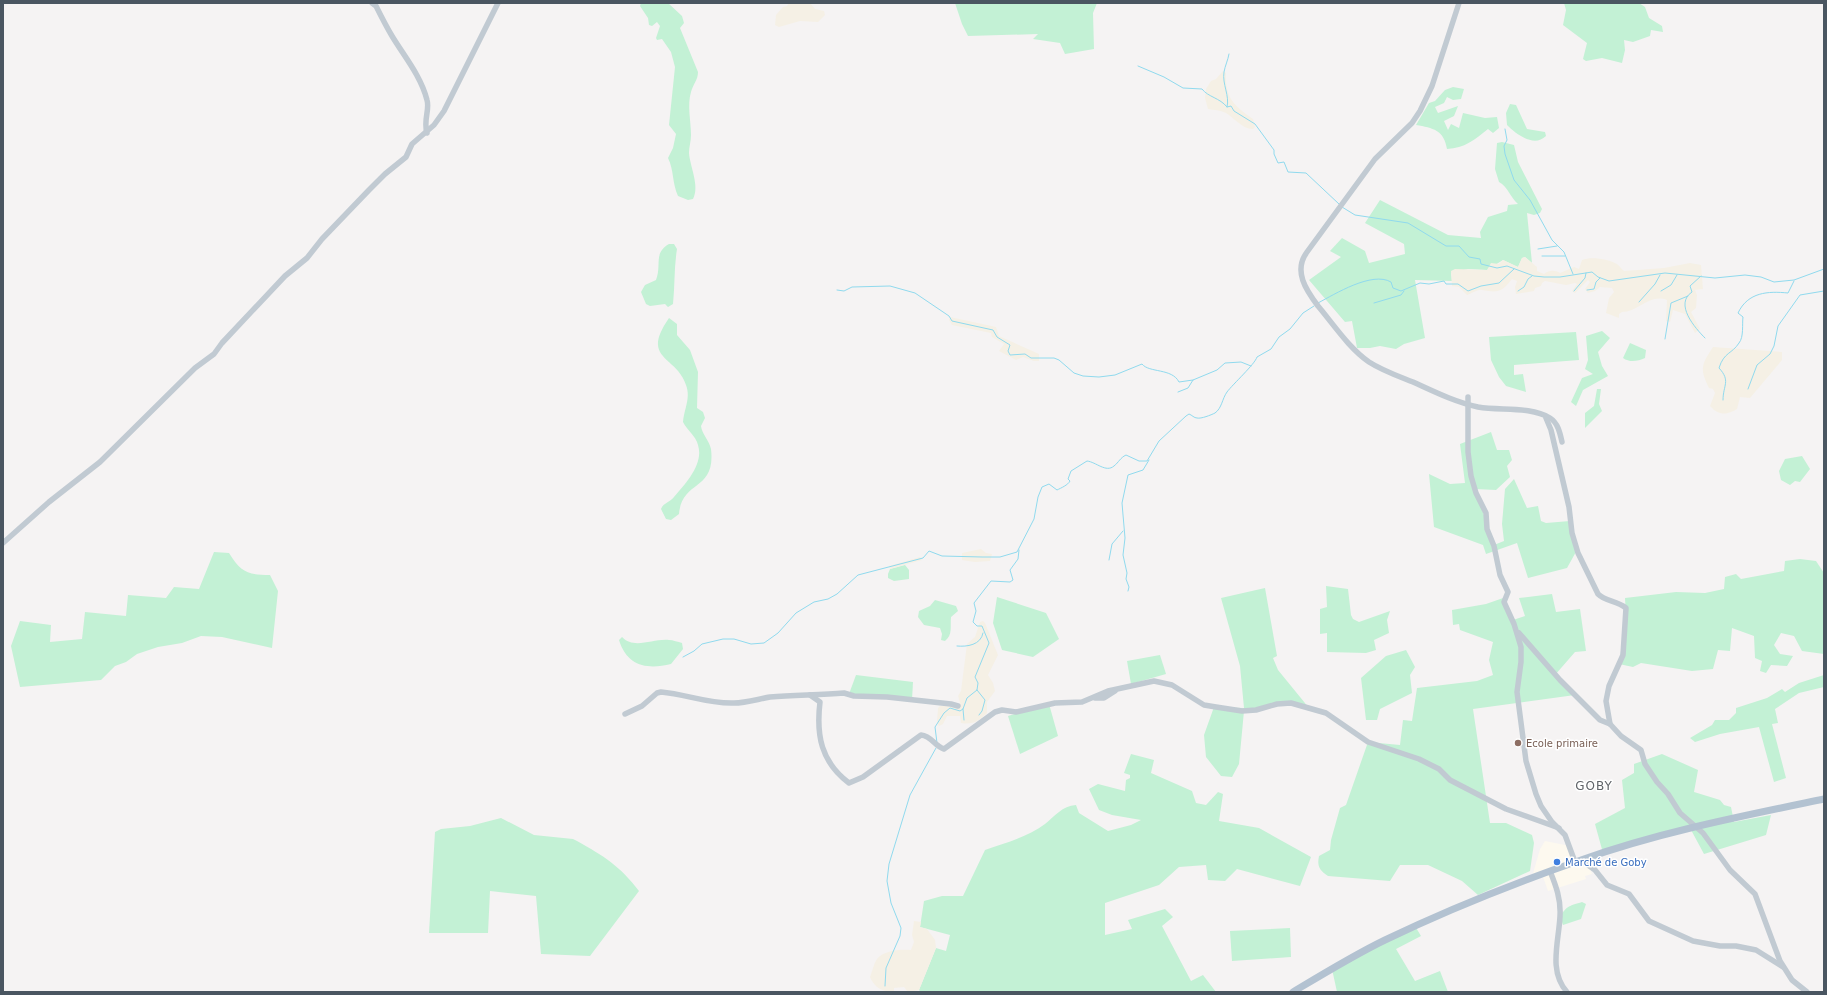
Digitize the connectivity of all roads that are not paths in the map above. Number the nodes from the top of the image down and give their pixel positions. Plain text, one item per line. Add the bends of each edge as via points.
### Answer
1 (372, 3) edge
2 (498, 3) edge
3 (1459, 3) edge
4 (427, 133) junction
5 (1468, 397) dead end
6 (1469, 404) junction
7 (1542, 415) junction
8 (1562, 442) dead end
9 (3, 543) edge
10 (1514, 624) junction
11 (810, 695) junction
12 (958, 706) dead end
13 (625, 714) dead end
14 (1610, 724) junction
15 (1824, 798) edge
16 (1695, 827) junction
17 (1559, 828) junction
18 (1578, 861) junction
19 (1550, 871) junction
20 (1785, 968) junction
21 (1293, 992) edge
22 (1567, 992) edge
23 (1807, 992) edge

1 - 4 street via 406,55 420,82 428,106 425,120
2 - 4 street via 444,111
3 - 6 street via 1427,99 1412,123 1379,155 1302,259 1300,274 1311,296 1350,344 1369,362 1439,395
4 - 9 street via 412,144 406,157 369,190 307,258 285,276 207,360 195,368 100,462
5 - 6 street
6 - 7 street
6 - 10 street via 1468,452 1471,476 1486,513 1487,529 1494,546 1500,575 1508,592 1504,602
7 - 8 street via 1556,424
7 - 14 street via 1548,419 1551,430 1578,553 1598,594 1619,602 1626,608 1623,655 1609,686 1606,701
10 - 14 street via 1525,642 1560,680 1602,721
10 - 17 street via 1521,647 1517,692 1526,761 1541,806
11 - 12 street via 844,693
11 - 13 street via 734,704 701,701 688,696 661,692 642,706
11 - 17 street via 820,702 818,724 822,748 836,773 849,783 863,777 921,735 944,749 994,712 1026,711 1055,702 1082,702 1118,689 1160,682 1182,690 1204,704 1216,707 1242,711 1290,703 1326,713 1368,742 1439,769 1450,780 1506,809
14 - 16 street via 1621,736 1641,750 1645,764 1656,782 1668,794 1680,813
15 - 16 main road
16 - 18 main road
16 - 20 street via 1703,833 1733,874 1755,894 1762,917
17 - 18 street
18 - 19 main road
18 - 20 street via 1595,870 1608,885 1629,894 1649,921 1693,940 1756,950
19 - 21 main road via 1485,896 1385,940
19 - 22 street via 1559,900 1556,968 1559,981
20 - 23 street via 1792,980

